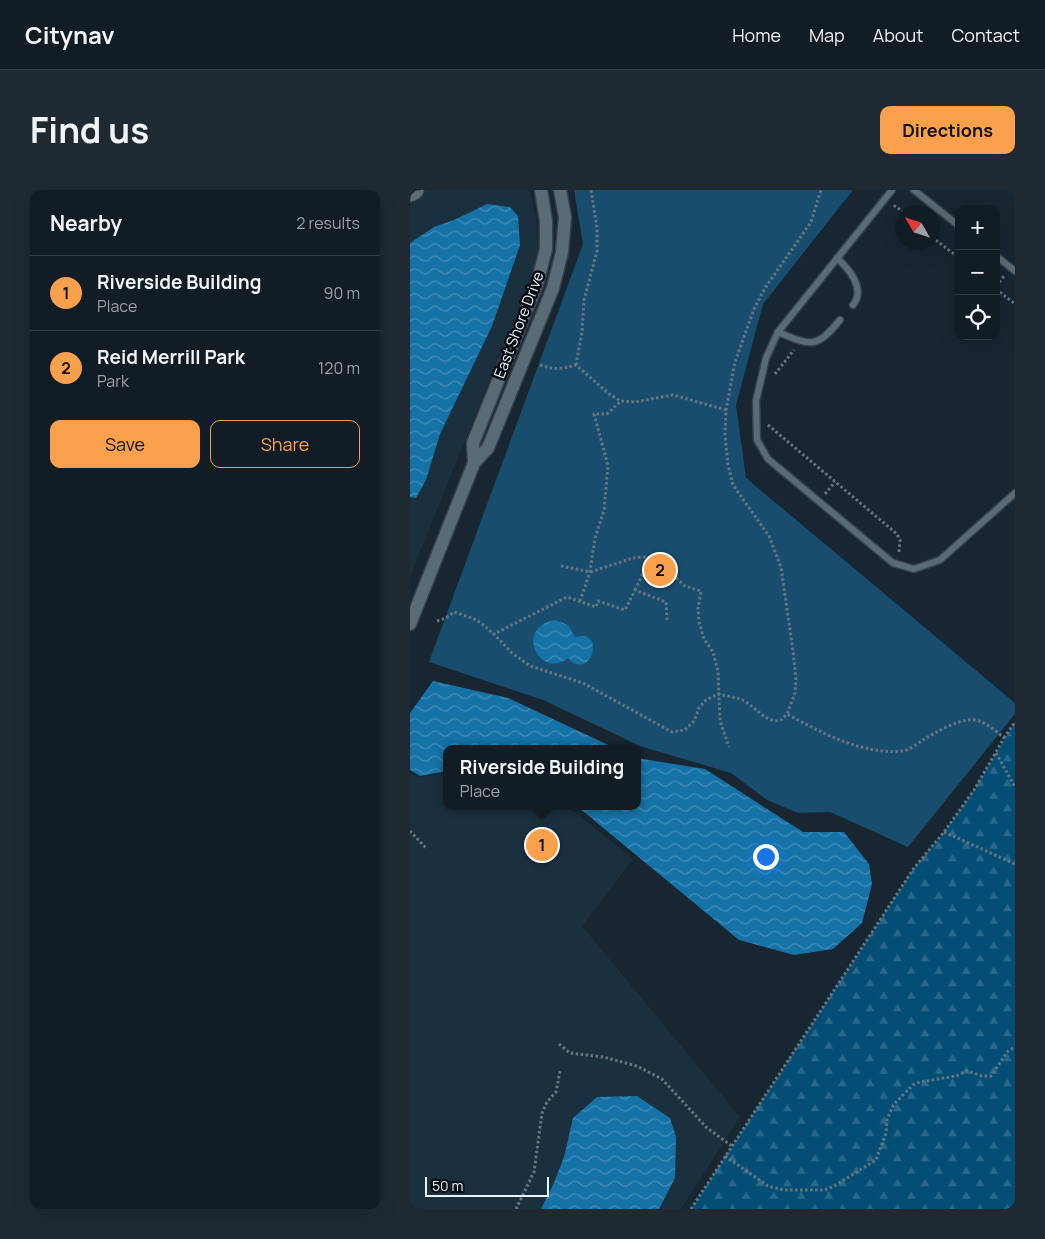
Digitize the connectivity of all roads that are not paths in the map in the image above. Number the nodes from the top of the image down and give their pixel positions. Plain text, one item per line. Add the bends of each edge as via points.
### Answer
1 (414, 190) edge
2 (541, 190) edge
3 (560, 190) edge
4 (892, 190) edge
5 (914, 190) edge
6 (410, 192) edge
7 (955, 223) edge
8 (838, 258) junction
9 (1000, 259) edge
10 (1015, 271) edge
11 (853, 305) dead end
12 (840, 320) dead end
13 (778, 332) junction
14 (474, 463) junction
15 (1015, 493) edge
16 (410, 624) edge

1 - 6 street
2 - 14 street, East Shore Drive via 546,249 537,284 473,443
3 - 14 street, East Shore Drive via 565,217 562,252 553,288 488,448
4 - 8 lane
5 - 7 lane
8 - 11 lane via 850,269 857,285 857,300
8 - 13 lane
9 - 10 lane
12 - 13 lane via 821,340 804,343
13 - 15 lane via 766,358 756,401 757,440 768,459 892,563 914,569 940,560
14 - 16 street, East Shore Drive

